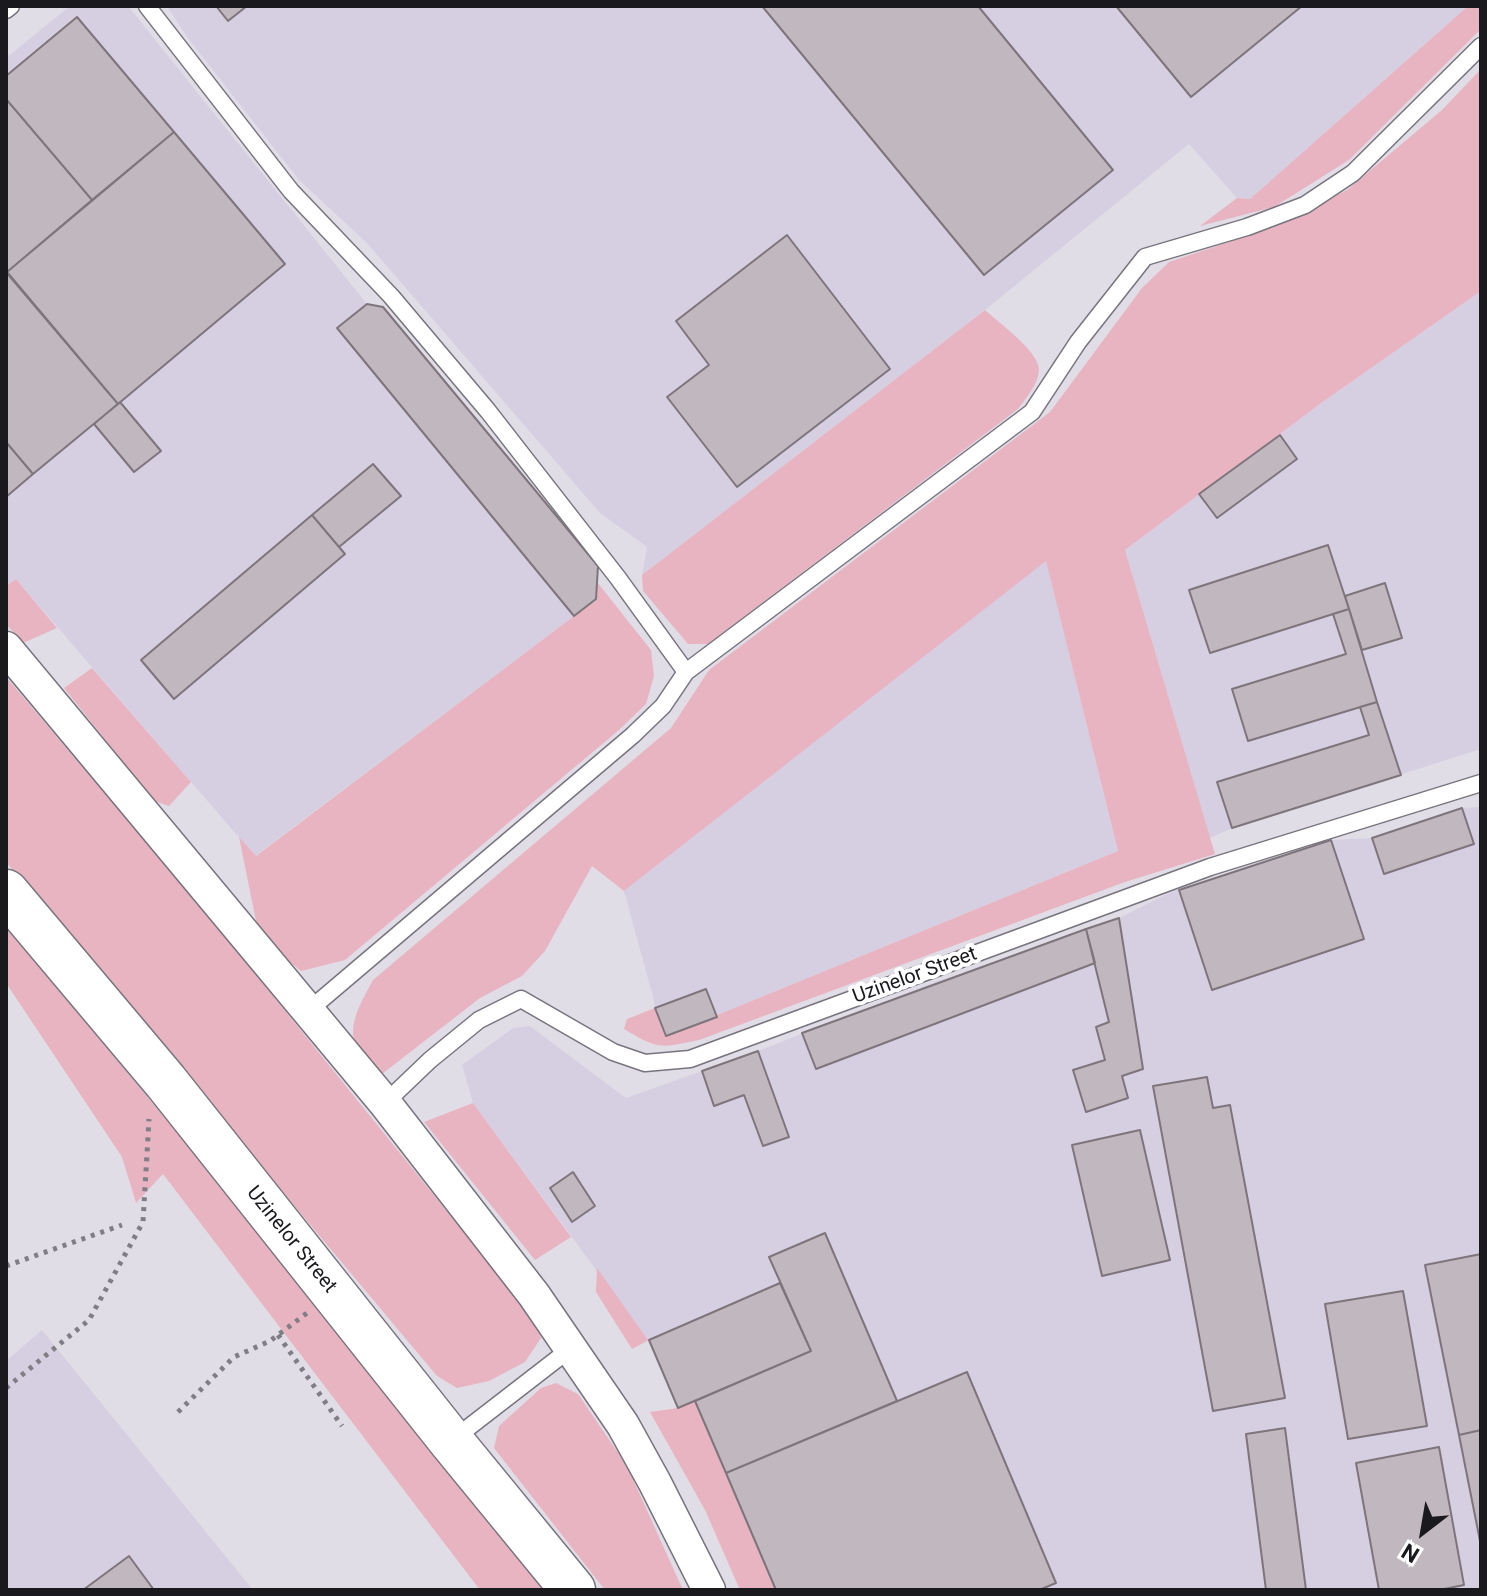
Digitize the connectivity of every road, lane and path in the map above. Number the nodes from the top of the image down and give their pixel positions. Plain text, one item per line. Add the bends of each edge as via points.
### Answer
1 (147, 6) edge
2 (1481, 46) edge
3 (6, 648) edge
4 (686, 672) junction
5 (1481, 783) edge
6 (6, 892) edge
7 (308, 1011) junction
8 (152, 1066) junction
9 (385, 1103) junction
10 (122, 1225) dead end
11 (6, 1266) edge
12 (333, 1293) junction
13 (278, 1335) junction
14 (570, 1349) junction
15 (6, 1388) edge
16 (178, 1412) dead end
17 (342, 1426) dead end
18 (451, 1441) junction
19 (573, 1590) edge
20 (709, 1590) edge

1 - 4 lane via 291,191 391,296 488,411
2 - 4 lane via 1353,173 1305,205 1145,257 1078,342 1032,412
3 - 7 street
4 - 7 lane via 663,706 633,735
5 - 9 lane, Uzinelor Street via 1210,867 690,1059 645,1063 613,1052 521,999 479,1020
6 - 8 street, Uzinelor Street
7 - 9 street
8 - 12 street, Uzinelor Street
8 - 15 path via 143,1222 89,1320
9 - 14 street
10 - 11 path
12 - 13 path
12 - 18 street, Uzinelor Street
13 - 16 path via 234,1357
13 - 17 path
14 - 18 lane
14 - 20 street via 623,1425
18 - 19 street, Uzinelor Street

